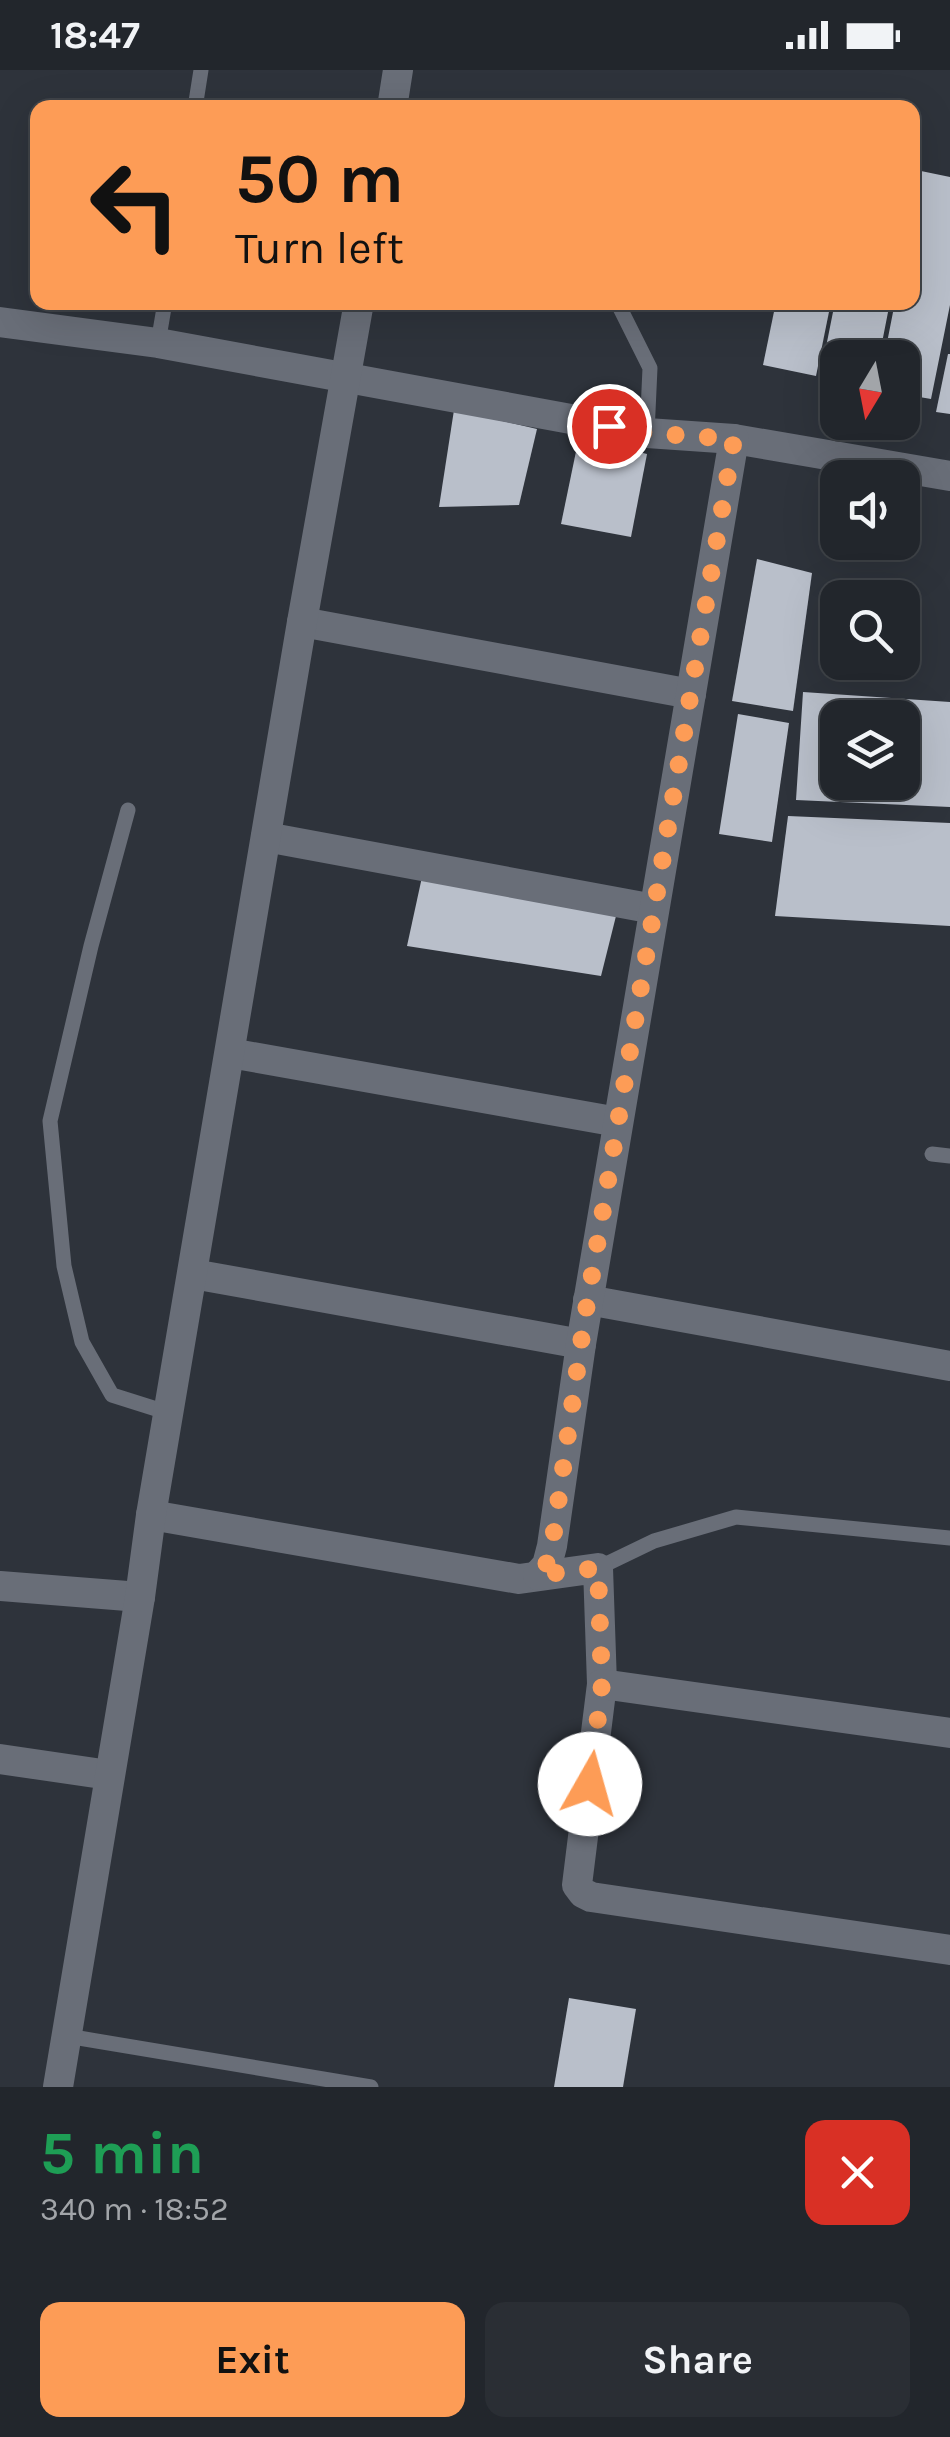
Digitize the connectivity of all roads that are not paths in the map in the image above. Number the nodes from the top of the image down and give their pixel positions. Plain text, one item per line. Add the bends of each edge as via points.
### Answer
1 (201, 70) edge
2 (398, 70) edge
3 (196, 100) edge
4 (393, 100) edge
5 (163, 310) edge
6 (357, 310) edge
7 (621, 310) edge
8 (0, 322) edge
9 (158, 343) junction
10 (346, 378) junction
11 (647, 433) junction
12 (734, 439) junction
13 (950, 476) edge
14 (302, 622) junction
15 (690, 694) junction
16 (128, 810) dead end
17 (266, 837) junction
18 (654, 909) junction
19 (230, 1053) junction
20 (618, 1122) junction
21 (932, 1154) dead end
22 (950, 1156) edge
23 (193, 1274) junction
24 (588, 1300) junction
25 (581, 1344) junction
26 (950, 1366) edge
27 (169, 1414) junction
28 (151, 1514) junction
29 (950, 1538) edge
30 (598, 1568) junction
31 (538, 1575) junction
32 (0, 1586) edge
33 (140, 1598) junction
34 (602, 1684) junction
35 (950, 1733) edge
36 (0, 1759) edge
37 (109, 1775) junction
38 (950, 1950) edge
39 (67, 2036) junction
40 (58, 2087) edge
41 (371, 2087) edge

1 - 3 lane
2 - 4 street
5 - 9 lane
6 - 10 street
7 - 11 lane via 650,368
8 - 9 street
9 - 10 street
10 - 11 street
10 - 14 street
11 - 12 street
12 - 13 street
12 - 15 street
14 - 15 street
14 - 17 street
15 - 18 street
16 - 27 lane via 50,1121 64,1266 82,1342 112,1395
17 - 18 street
17 - 19 street
18 - 20 street
19 - 20 street
19 - 23 street
20 - 24 street
21 - 22 lane
23 - 25 street
23 - 27 street
24 - 25 street
24 - 26 street
25 - 31 street via 552,1546
27 - 28 street
28 - 31 street via 519,1580
28 - 33 street
29 - 30 lane via 736,1517 654,1541
30 - 31 street
30 - 34 street
32 - 33 street
33 - 37 street
34 - 35 street
34 - 38 street via 578,1885 583,1893
36 - 37 street
37 - 39 street
39 - 40 street
39 - 41 lane

